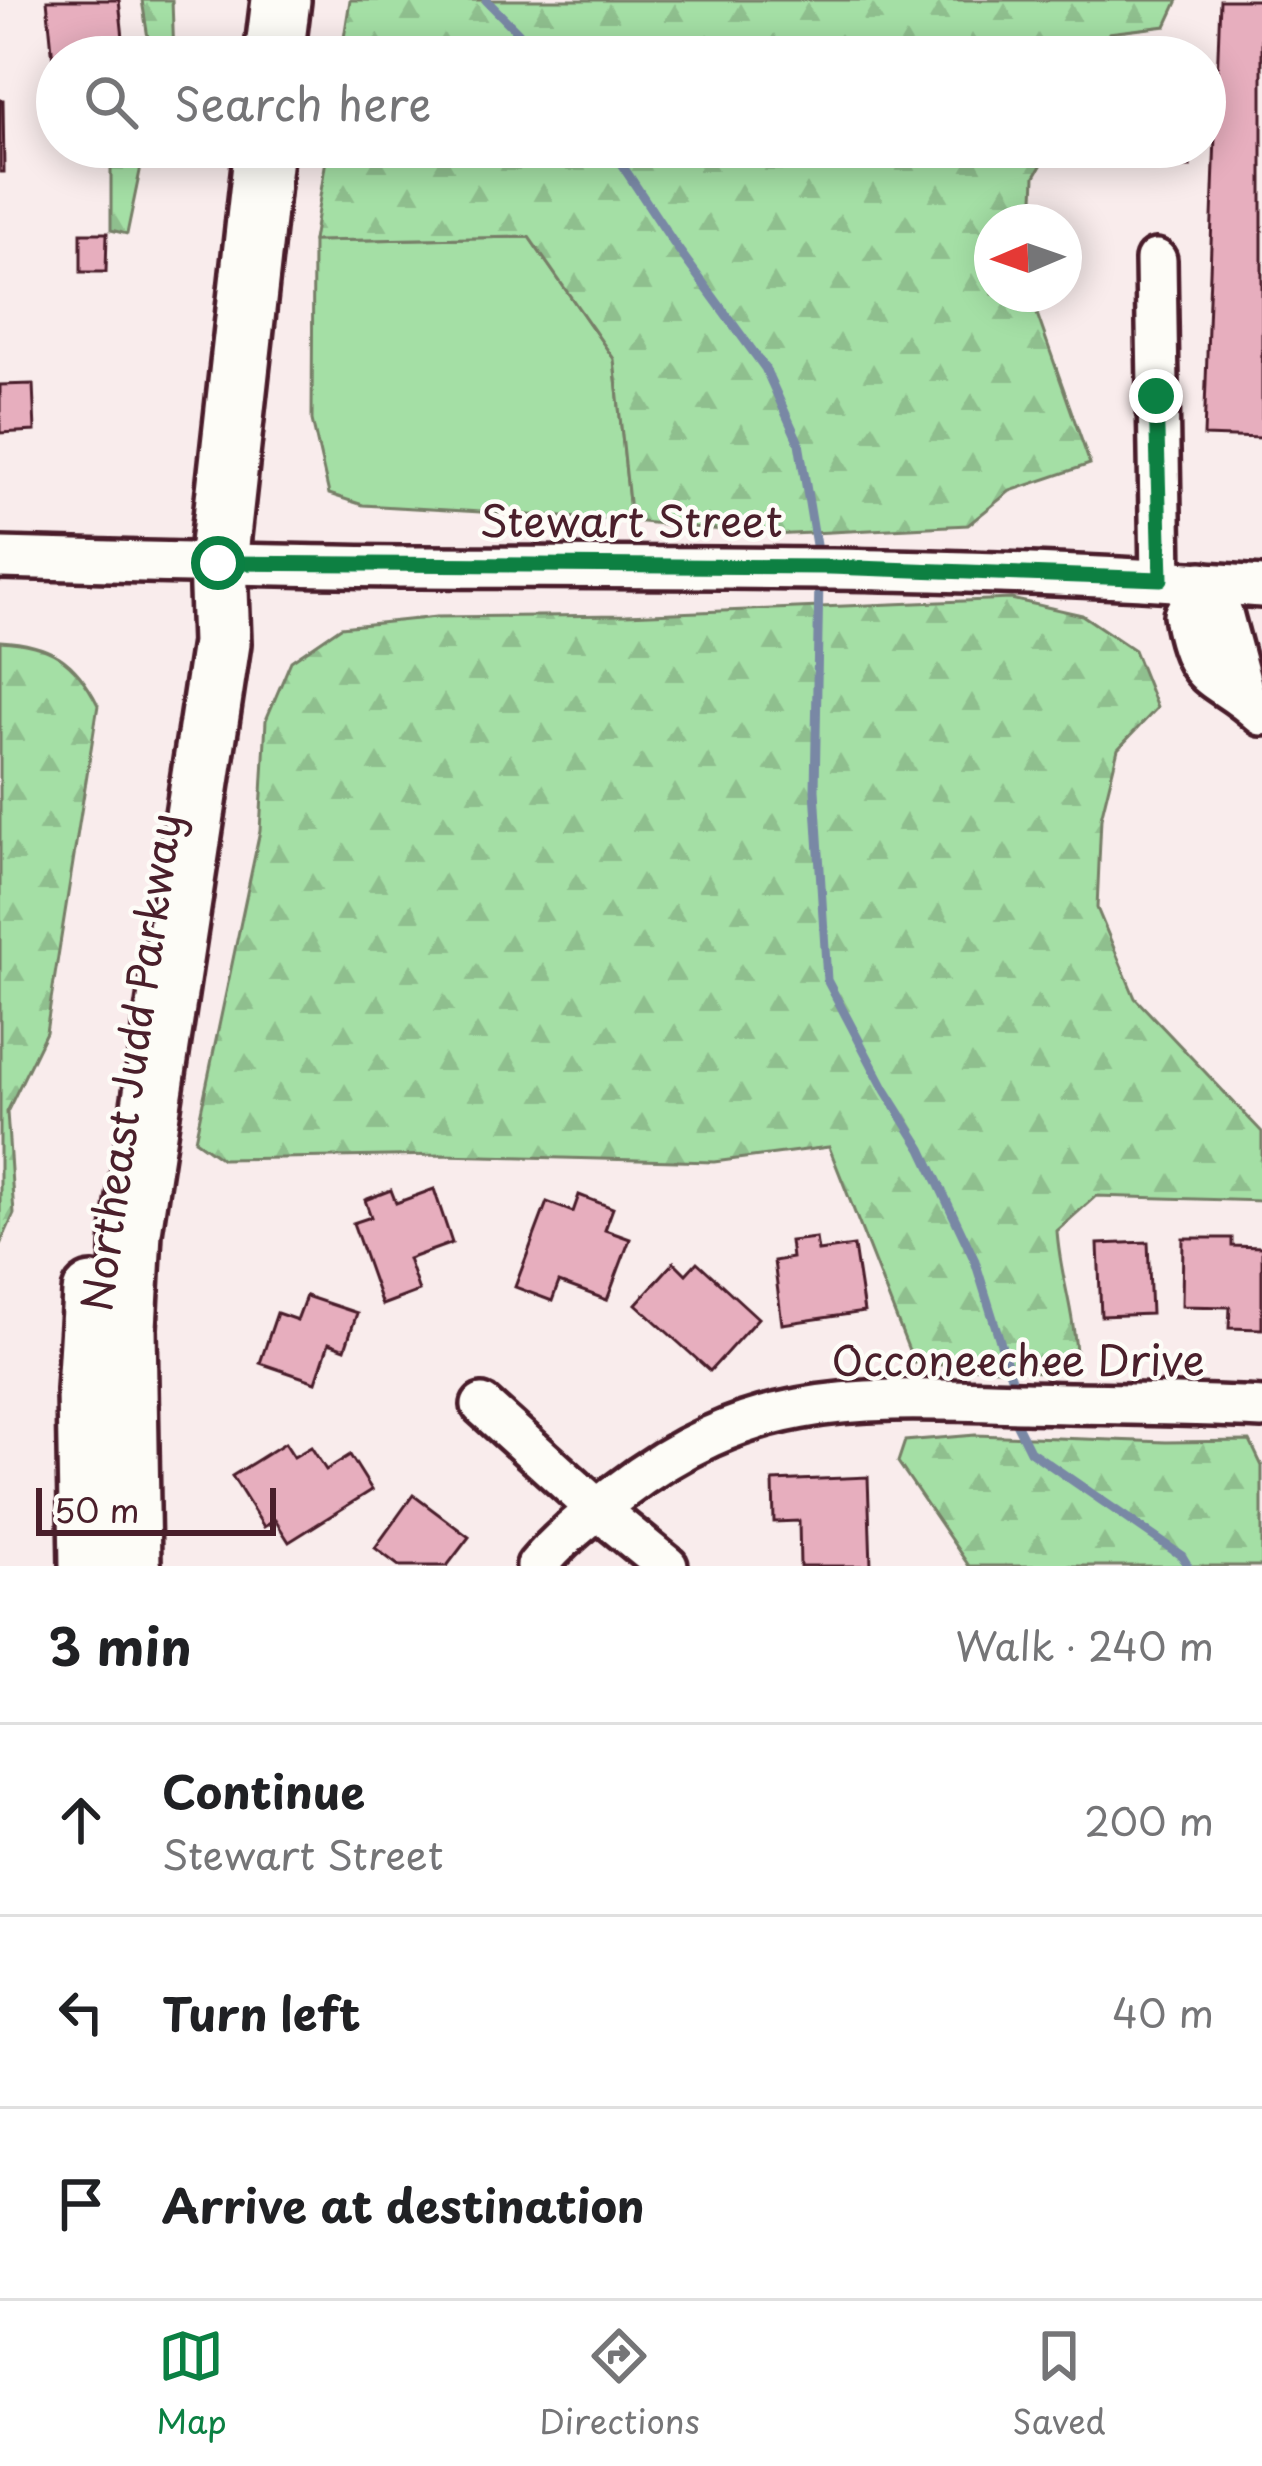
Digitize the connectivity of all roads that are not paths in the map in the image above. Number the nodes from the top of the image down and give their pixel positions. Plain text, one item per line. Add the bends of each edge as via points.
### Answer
1 (280, 0) edge
2 (276, 36) edge
3 (262, 168) edge
4 (1156, 260) dead end
5 (0, 558) edge
6 (218, 563) junction
7 (1161, 579) junction
8 (1202, 582) junction
9 (1262, 587) edge
10 (1253, 707) edge
11 (482, 1405) dead end
12 (1262, 1408) edge
13 (597, 1510) junction
14 (89, 1566) edge
15 (130, 1566) edge
16 (537, 1566) edge
17 (668, 1566) edge

1 - 2 highway
3 - 6 highway, Northeast Judd Parkway
4 - 7 street
5 - 6 street, Stewart Street
6 - 7 street, Stewart Street via 830,567
6 - 14 highway, Northeast Judd Parkway via 193,641 112,1123 86,1390
6 - 15 highway, Northeast Judd Parkway via 221,644 132,1232
7 - 8 street, Stewart Street
8 - 9 street, Stewart Street
8 - 10 street via 1222,613
11 - 13 street
12 - 13 street, Occoneechee Drive via 821,1404 711,1433
13 - 16 street, Occoneechee Drive
13 - 17 street

